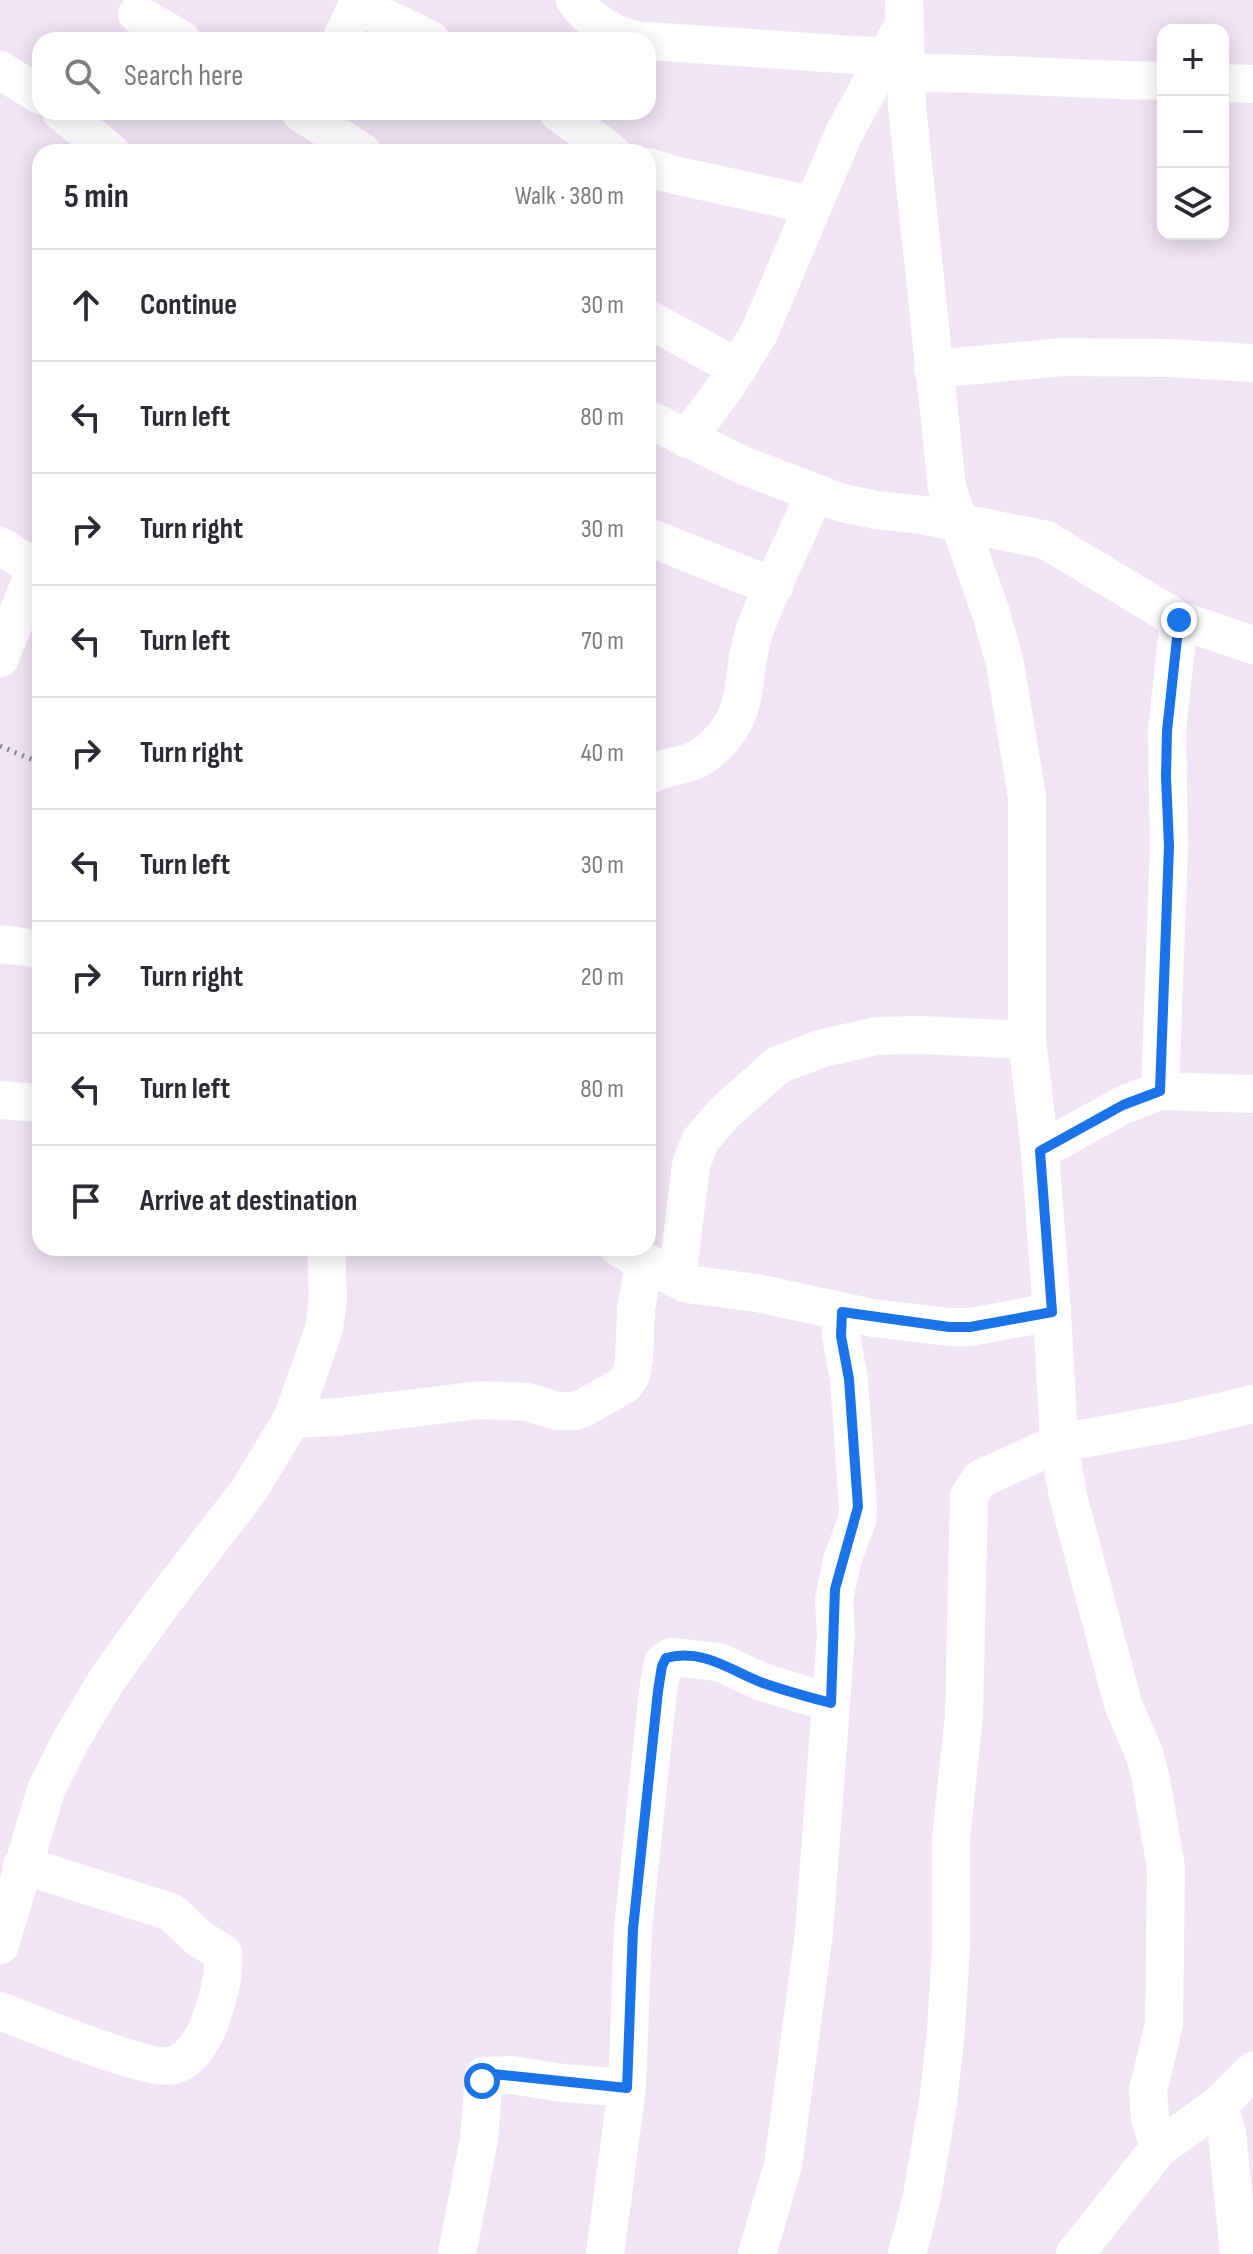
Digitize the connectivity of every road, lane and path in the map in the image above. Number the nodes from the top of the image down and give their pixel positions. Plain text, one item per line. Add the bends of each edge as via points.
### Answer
1 (575, 0) edge
2 (359, 2) edge
3 (904, 12) edge
4 (135, 18) edge
5 (165, 32) edge
6 (345, 32) edge
7 (416, 32) edge
8 (612, 32) edge
9 (656, 42) edge
10 (896, 65) junction
11 (0, 70) edge
12 (1157, 81) edge
13 (1229, 83) edge
14 (1253, 84) edge
15 (32, 90) edge
16 (80, 120) edge
17 (313, 120) edge
18 (569, 120) edge
19 (103, 144) edge
20 (350, 144) edge
21 (600, 144) edge
22 (656, 169) edge
23 (812, 205) junction
24 (656, 323) edge
25 (1253, 363) edge
26 (738, 368) junction
27 (933, 369) junction
28 (656, 423) edge
29 (687, 439) junction
30 (814, 494) junction
31 (957, 521) junction
32 (656, 540) edge
33 (0, 546) edge
34 (32, 565) edge
35 (32, 583) edge
36 (774, 587) junction
37 (1179, 620) junction
38 (1253, 645) edge
39 (0, 658) edge
40 (0, 746) edge
41 (32, 760) edge
42 (656, 772) edge
43 (0, 944) edge
44 (32, 948) edge
45 (1027, 1040) junction
46 (1160, 1091) junction
47 (1253, 1094) edge
48 (0, 1100) edge
49 (32, 1102) edge
50 (1040, 1151) junction
51 (326, 1256) edge
52 (631, 1256) edge
53 (677, 1279) junction
54 (842, 1312) junction
55 (1052, 1312) junction
56 (1253, 1404) edge
57 (292, 1419) junction
58 (1059, 1443) junction
59 (831, 1703) junction
60 (22, 1865) junction
61 (0, 1945) edge
62 (0, 2011) edge
63 (1253, 2071) edge
64 (627, 2088) junction
65 (1219, 2105) junction
66 (1159, 2148) junction
67 (457, 2254) edge
68 (605, 2254) edge
69 (757, 2254) edge
70 (907, 2254) edge
71 (1075, 2254) edge
72 (1239, 2254) edge

1 - 8 street
2 - 6 street
2 - 7 street
3 - 10 street
4 - 5 street
9 - 10 street
10 - 12 street
10 - 23 street via 844,133
10 - 27 street via 907,107
11 - 15 street
13 - 14 street
16 - 19 street
17 - 20 street
18 - 21 street
22 - 23 street
23 - 26 street via 759,333
24 - 26 street
25 - 27 street via 1063,357
26 - 29 street
27 - 31 street via 947,488
28 - 29 street
29 - 30 street
30 - 31 street via 865,508
30 - 36 street
31 - 37 street via 1046,540
31 - 45 street via 1005,664 1027,797
32 - 36 street
33 - 34 street
35 - 39 street
36 - 42 street via 755,631 735,723 700,759
37 - 38 street
37 - 46 street via 1167,731 1169,846
40 - 41 path
43 - 44 street
45 - 50 street
45 - 53 street via 876,1036 778,1065 700,1141 691,1165
46 - 47 street
46 - 50 street via 1123,1105
48 - 49 street
50 - 55 street
51 - 57 street via 324,1329
52 - 53 street
52 - 57 street via 636,1310 631,1375 624,1385 585,1407 566,1411 528,1402 480,1400
53 - 54 street
54 - 55 street via 959,1327
54 - 59 street via 858,1507 835,1589
55 - 58 street
56 - 58 street
57 - 60 street via 234,1512 108,1678 46,1790
58 - 66 street via 1123,1704 1145,1756 1166,1868 1164,2024 1148,2091
58 - 70 street via 980,1479 969,1496 964,1716 951,1839 946,2031 936,2117
59 - 64 street via 719,1662 671,1657 663,1663 633,1929
59 - 69 street via 814,1933 783,2165
60 - 61 street
60 - 62 street via 171,1912 223,1953 222,1981 206,2033 184,2061 171,2066 138,2061
63 - 65 street
64 - 67 street via 484,2076 479,2139
64 - 68 street
65 - 66 street
65 - 72 street via 1227,2133
66 - 71 street

